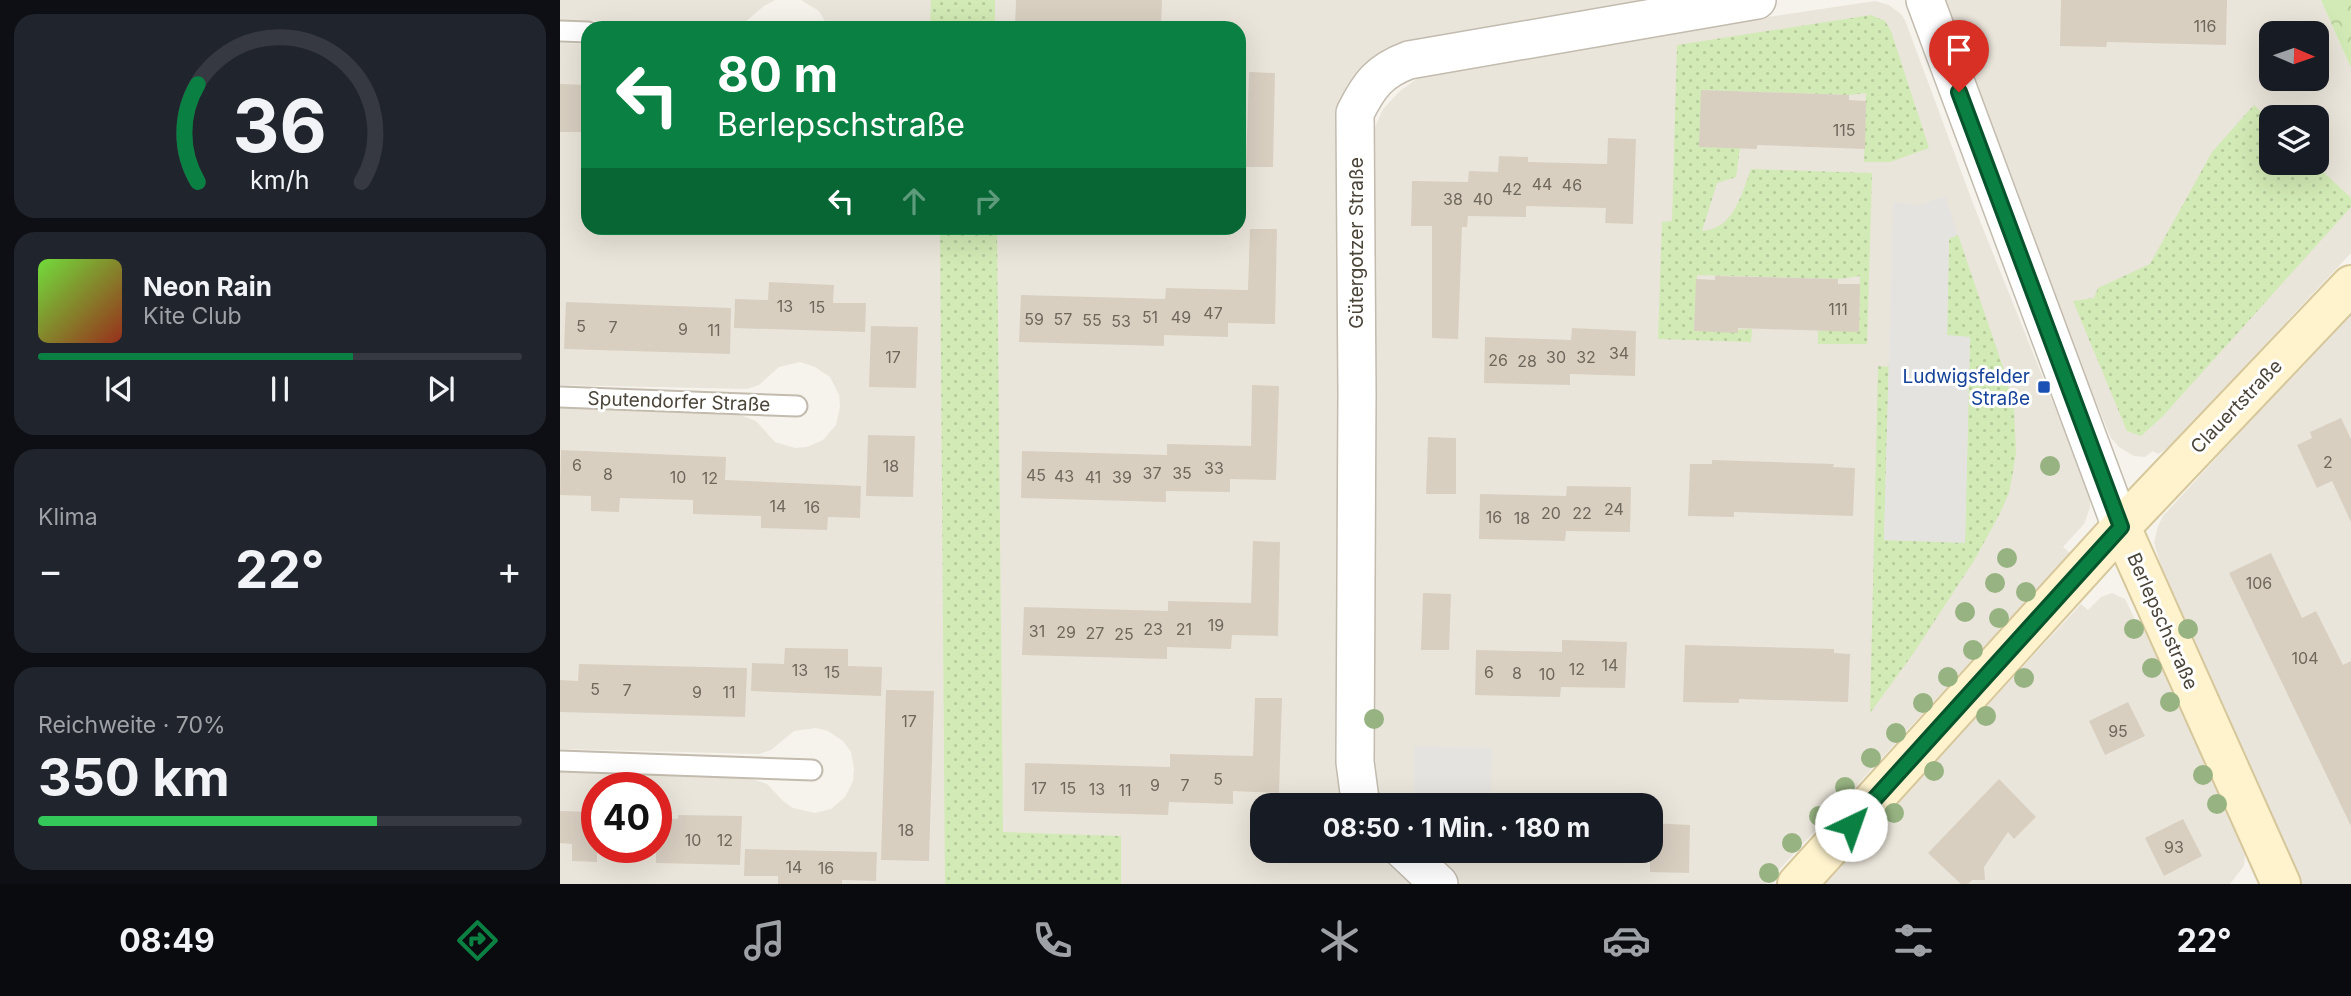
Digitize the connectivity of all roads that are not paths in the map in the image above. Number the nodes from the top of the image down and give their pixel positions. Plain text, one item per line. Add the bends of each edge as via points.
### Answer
1 (1757, 0) edge
2 (1925, 0) edge
3 (560, 32) edge
4 (581, 32) edge
5 (2351, 285) edge
6 (560, 397) edge
7 (797, 405) dead end
8 (2121, 527) junction
9 (560, 761) edge
10 (812, 770) dead end
11 (1359, 793) edge
12 (1417, 863) edge
13 (2271, 878) edge
14 (1439, 884) edge
15 (1797, 884) edge

1 - 11 street, Gütergotzer Straße via 1409,60 1390,67 1368,88 1355,113 1355,762
2 - 8 street, Berlepschstraße
3 - 4 lane
5 - 8 street, Clauertstraße
6 - 7 lane, Sputendorfer Straße
8 - 13 street, Berlepschstraße
8 - 15 street
9 - 10 lane
12 - 14 street

